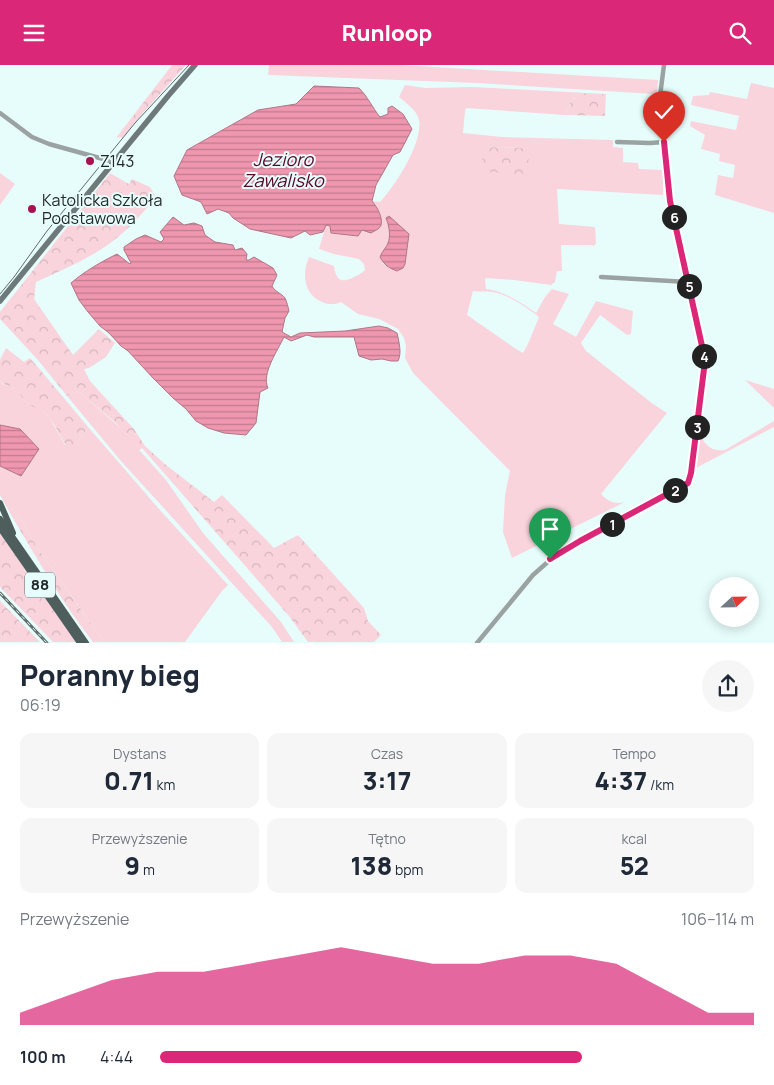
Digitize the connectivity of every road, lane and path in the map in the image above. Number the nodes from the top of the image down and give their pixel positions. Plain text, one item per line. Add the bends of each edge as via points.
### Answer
1 (195, 65) edge
2 (664, 65) edge
3 (0, 113) edge
4 (617, 142) dead end
5 (664, 142) junction
6 (114, 162) junction
7 (601, 277) dead end
8 (688, 282) junction
9 (0, 301) edge
10 (0, 503) edge
11 (0, 519) edge
12 (0, 528) edge
13 (18, 546) junction
14 (80, 643) edge
15 (86, 643) edge
16 (477, 643) edge

1 - 6 main road
2 - 5 street via 660,97
3 - 6 street via 32,137 48,144
4 - 5 street
5 - 8 street via 670,201
6 - 9 main road
7 - 8 street
8 - 16 street via 704,355 688,483 550,559
10 - 13 main road
11 - 13 main road, 88
12 - 14 main road, 88
13 - 15 main road, 88

